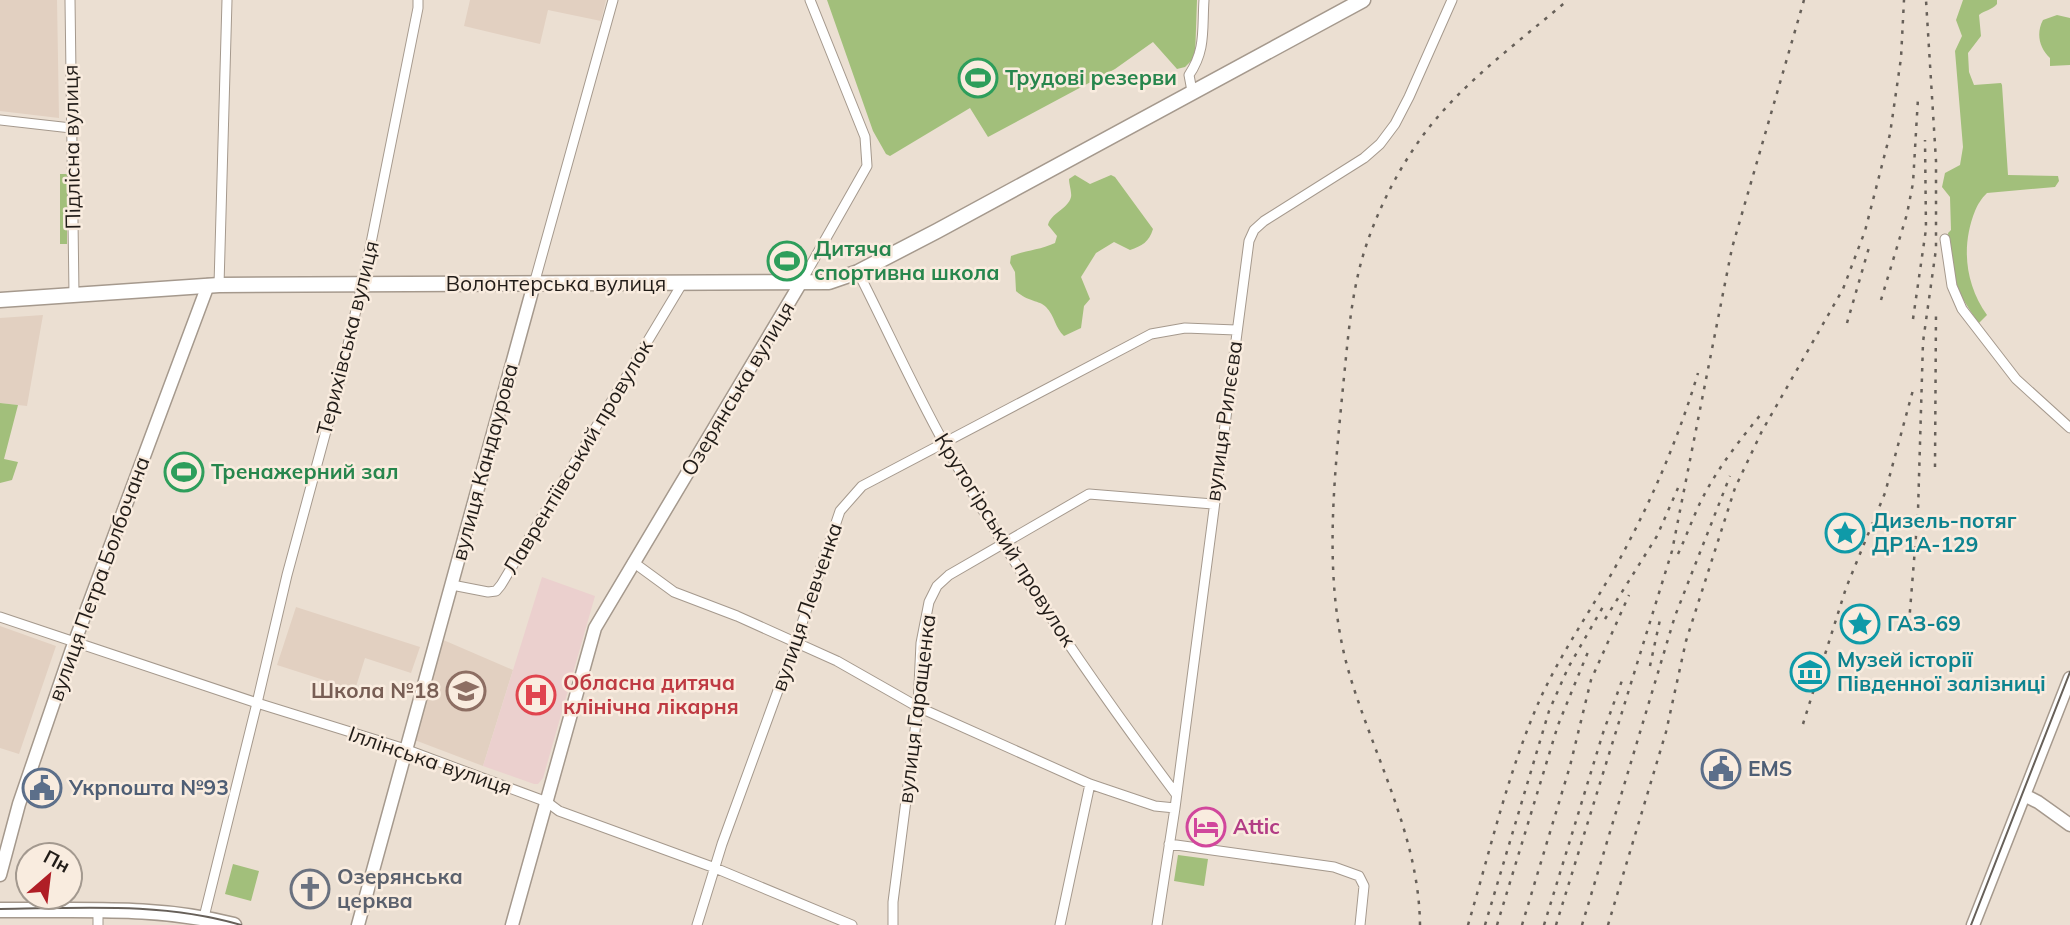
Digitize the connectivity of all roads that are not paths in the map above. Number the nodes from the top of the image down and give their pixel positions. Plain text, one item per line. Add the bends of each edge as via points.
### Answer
1 (70, 0) edge
2 (228, 0) edge
3 (418, 0) edge
4 (613, 0) edge
5 (810, 0) edge
6 (1204, 0) edge
7 (1363, 0) edge
8 (1452, 0) edge
9 (1192, 91) junction
10 (0, 120) edge
11 (71, 128) junction
12 (1945, 239) dead end
13 (858, 272) junction
14 (362, 283) junction
15 (534, 284) junction
16 (682, 284) junction
17 (800, 284) junction
18 (214, 285) junction
19 (74, 295) junction
20 (0, 300) edge
21 (1237, 330) junction
22 (2070, 428) edge
23 (943, 442) junction
24 (1213, 504) junction
25 (1003, 544) junction
26 (633, 562) junction
27 (452, 585) junction
28 (0, 617) edge
29 (74, 643) junction
30 (795, 644) junction
31 (2070, 678) edge
32 (257, 703) junction
33 (918, 707) junction
34 (406, 750) junction
35 (1090, 784) junction
36 (1176, 794) junction
37 (2024, 795) junction
38 (547, 802) junction
39 (1175, 808) junction
40 (2070, 825) edge
41 (1169, 844) junction
42 (715, 868) junction
43 (0, 876) edge
44 (0, 911) edge
45 (204, 917) junction
46 (98, 918) edge
47 (234, 925) edge
48 (358, 925) edge
49 (512, 925) edge
50 (697, 925) edge
51 (852, 925) edge
52 (893, 925) edge
53 (1060, 925) edge
54 (1157, 925) edge
55 (1360, 925) edge
56 (1973, 925) edge

1 - 11 street, Підлісна вулиця
2 - 18 street, вулиця Петра Болбочана
3 - 14 street, Терихівська вулиця
4 - 15 street, вулиця Кандаурова
5 - 17 street via 865,137 867,166
6 - 9 street via 1201,53 1189,75
7 - 9 main road, Озерянська вулиця
8 - 21 street, вулиця Рилєєва via 1409,97 1380,144 1254,230
9 - 13 main road, Озерянська вулиця
10 - 11 street
11 - 19 street, Підлісна вулиця
12 - 22 street via 1952,286 1962,309 2016,379
13 - 17 main road, Озерянська вулиця via 829,282
13 - 23 street, Крутогірський провулок
14 - 15 main road, Волонтерська вулиця
14 - 18 main road, Волонтерська вулиця
14 - 32 street, Терихівська вулиця
15 - 16 main road, Волонтерська вулиця
15 - 27 street, вулиця Кандаурова
16 - 17 main road, Волонтерська вулиця
16 - 27 street, Лаврентіївський провулок via 501,585 488,592
17 - 26 street, Озерянська вулиця
18 - 19 main road, Волонтерська вулиця
18 - 29 street, вулиця Петра Болбочана
19 - 20 main road, Волонтерська вулиця
21 - 23 street, вулиця Левченка via 1185,328 1152,334
21 - 24 street, вулиця Рилєєва
23 - 25 street, Крутогірський провулок
23 - 30 street, вулиця Левченка via 862,486 840,511
24 - 25 street, вулиця Гаращенка via 1089,495
24 - 36 street, вулиця Рилєєва
25 - 33 street, вулиця Гаращенка via 937,586 921,643
25 - 36 street, Крутогірський провулок via 1105,698
26 - 30 street via 674,593
26 - 38 street, Озерянська вулиця via 595,628
27 - 34 street, вулиця Кандаурова
28 - 29 street, Іллінська вулиця
29 - 32 street, Іллінська вулиця
29 - 43 street, вулиця Петра Болбочана via 19,804
30 - 33 street via 837,661
30 - 42 street, вулиця Левченка
31 - 37 street
32 - 34 street, Іллінська вулиця
32 - 45 street, Терихівська вулиця
33 - 35 street
33 - 52 street, вулиця Гаращенка
34 - 38 street, Іллінська вулиця
34 - 48 street, вулиця Кандаурова
35 - 39 street via 1155,806
35 - 53 street
36 - 39 street, вулиця Рилєєва
37 - 40 street
37 - 56 street
38 - 42 street, Іллінська вулиця via 559,811
38 - 49 street, Озерянська вулиця
39 - 41 street, вулиця Рилєєва
41 - 54 street, вулиця Рилєєва
41 - 55 street via 1342,869 1359,876 1364,887
42 - 50 street, вулиця Левченка
42 - 51 street, Іллінська вулиця
44 - 46 main road
45 - 46 main road via 150,910
45 - 47 main road

